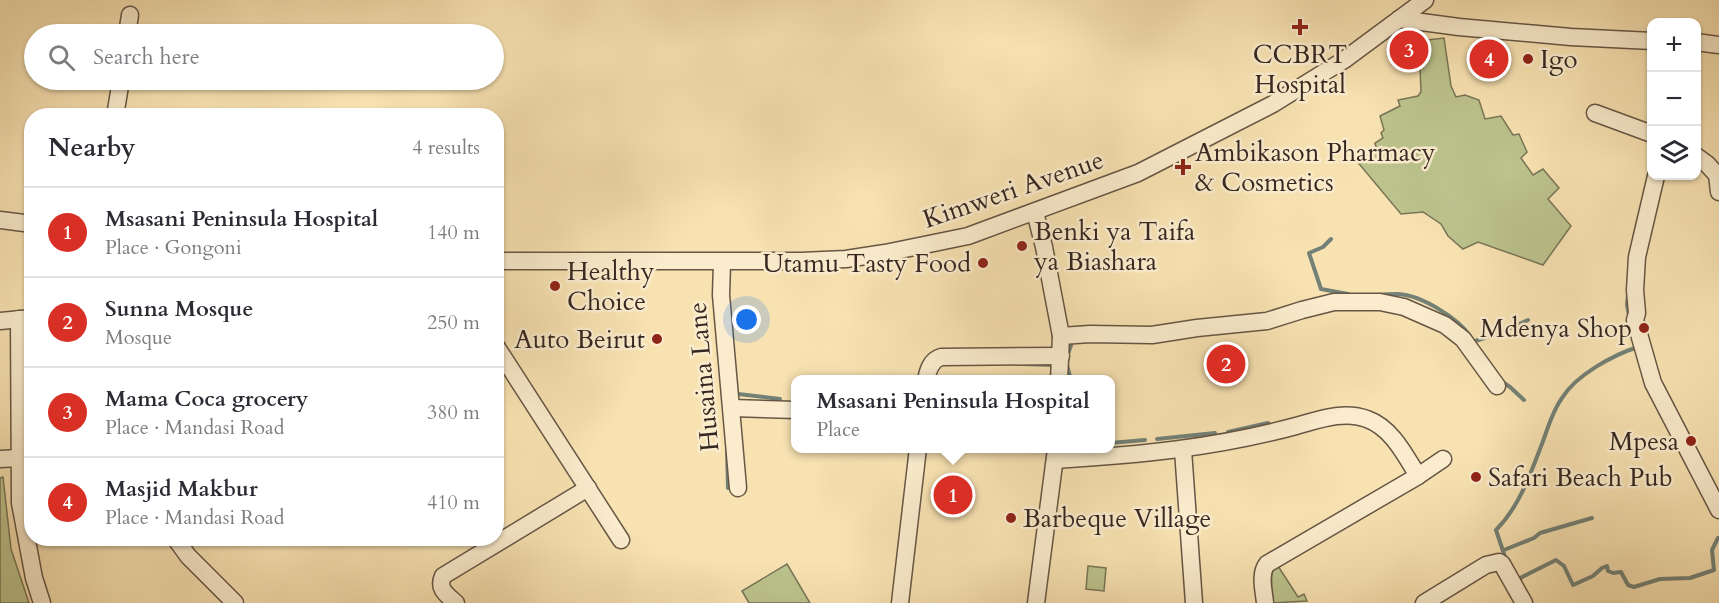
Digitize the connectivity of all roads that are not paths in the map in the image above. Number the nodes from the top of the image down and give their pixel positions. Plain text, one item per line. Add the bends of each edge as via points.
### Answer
1 (1425, 0) edge
2 (130, 15) dead end
3 (1399, 19) junction
4 (129, 24) edge
5 (1647, 42) edge
6 (1701, 43) edge
7 (1719, 45) edge
8 (120, 90) edge
9 (117, 108) edge
10 (1595, 113) dead end
11 (1647, 132) edge
12 (1701, 160) edge
13 (1655, 180) edge
14 (1719, 192) edge
15 (1035, 212) junction
16 (0, 220) edge
17 (24, 223) edge
18 (504, 261) edge
19 (722, 263) junction
20 (24, 318) edge
21 (0, 321) edge
22 (1061, 336) junction
23 (24, 346) edge
24 (1061, 356) junction
25 (504, 358) edge
26 (927, 375) edge
27 (1059, 375) edge
28 (1497, 386) dead end
29 (732, 408) junction
30 (791, 410) edge
31 (1184, 450) junction
32 (1115, 452) edge
33 (917, 453) edge
34 (1087, 453) edge
35 (1055, 454) edge
36 (20, 458) junction
37 (0, 459) edge
38 (1443, 459) dead end
39 (1419, 476) junction
40 (588, 488) junction
41 (738, 488) dead end
42 (1719, 510) edge
43 (24, 524) edge
44 (504, 539) edge
45 (621, 540) dead end
46 (28, 546) edge
47 (180, 546) edge
48 (492, 546) edge
49 (42, 603) edge
50 (235, 603) edge
51 (456, 603) edge
52 (900, 603) edge
53 (1036, 603) edge
54 (1194, 603) edge
55 (1265, 603) edge
56 (1424, 603) edge
57 (1524, 603) edge

1 - 3 street, Kimweri Avenue
2 - 4 street
3 - 5 street
3 - 15 street, Kimweri Avenue via 1344,60 1255,114 1138,173
6 - 7 street
8 - 9 street
10 - 11 street
12 - 14 street via 1717,175
13 - 42 street via 1637,257 1635,320 1653,383
15 - 19 street, Kimweri Avenue via 968,236 885,253 824,260
15 - 22 street
16 - 17 street
18 - 19 street, Kimweri Avenue
19 - 29 street, Husaina Lane via 721,295
20 - 21 street
22 - 24 street
22 - 28 street via 1152,335 1267,321 1334,302 1380,302 1445,325 1463,339
23 - 36 street
24 - 26 street via 941,357 936,358
24 - 27 street
25 - 40 street
29 - 30 street
29 - 41 street, Husaina Lane
31 - 32 street
31 - 39 street via 1347,414 1381,426
31 - 54 street
33 - 52 street
34 - 35 street
35 - 53 street
36 - 37 street
36 - 43 street
38 - 39 street
39 - 55 street via 1267,564 1263,569
40 - 44 street
40 - 45 street
46 - 49 street
47 - 50 street
48 - 51 street via 443,576 442,590
56 - 57 street via 1486,565 1499,562

